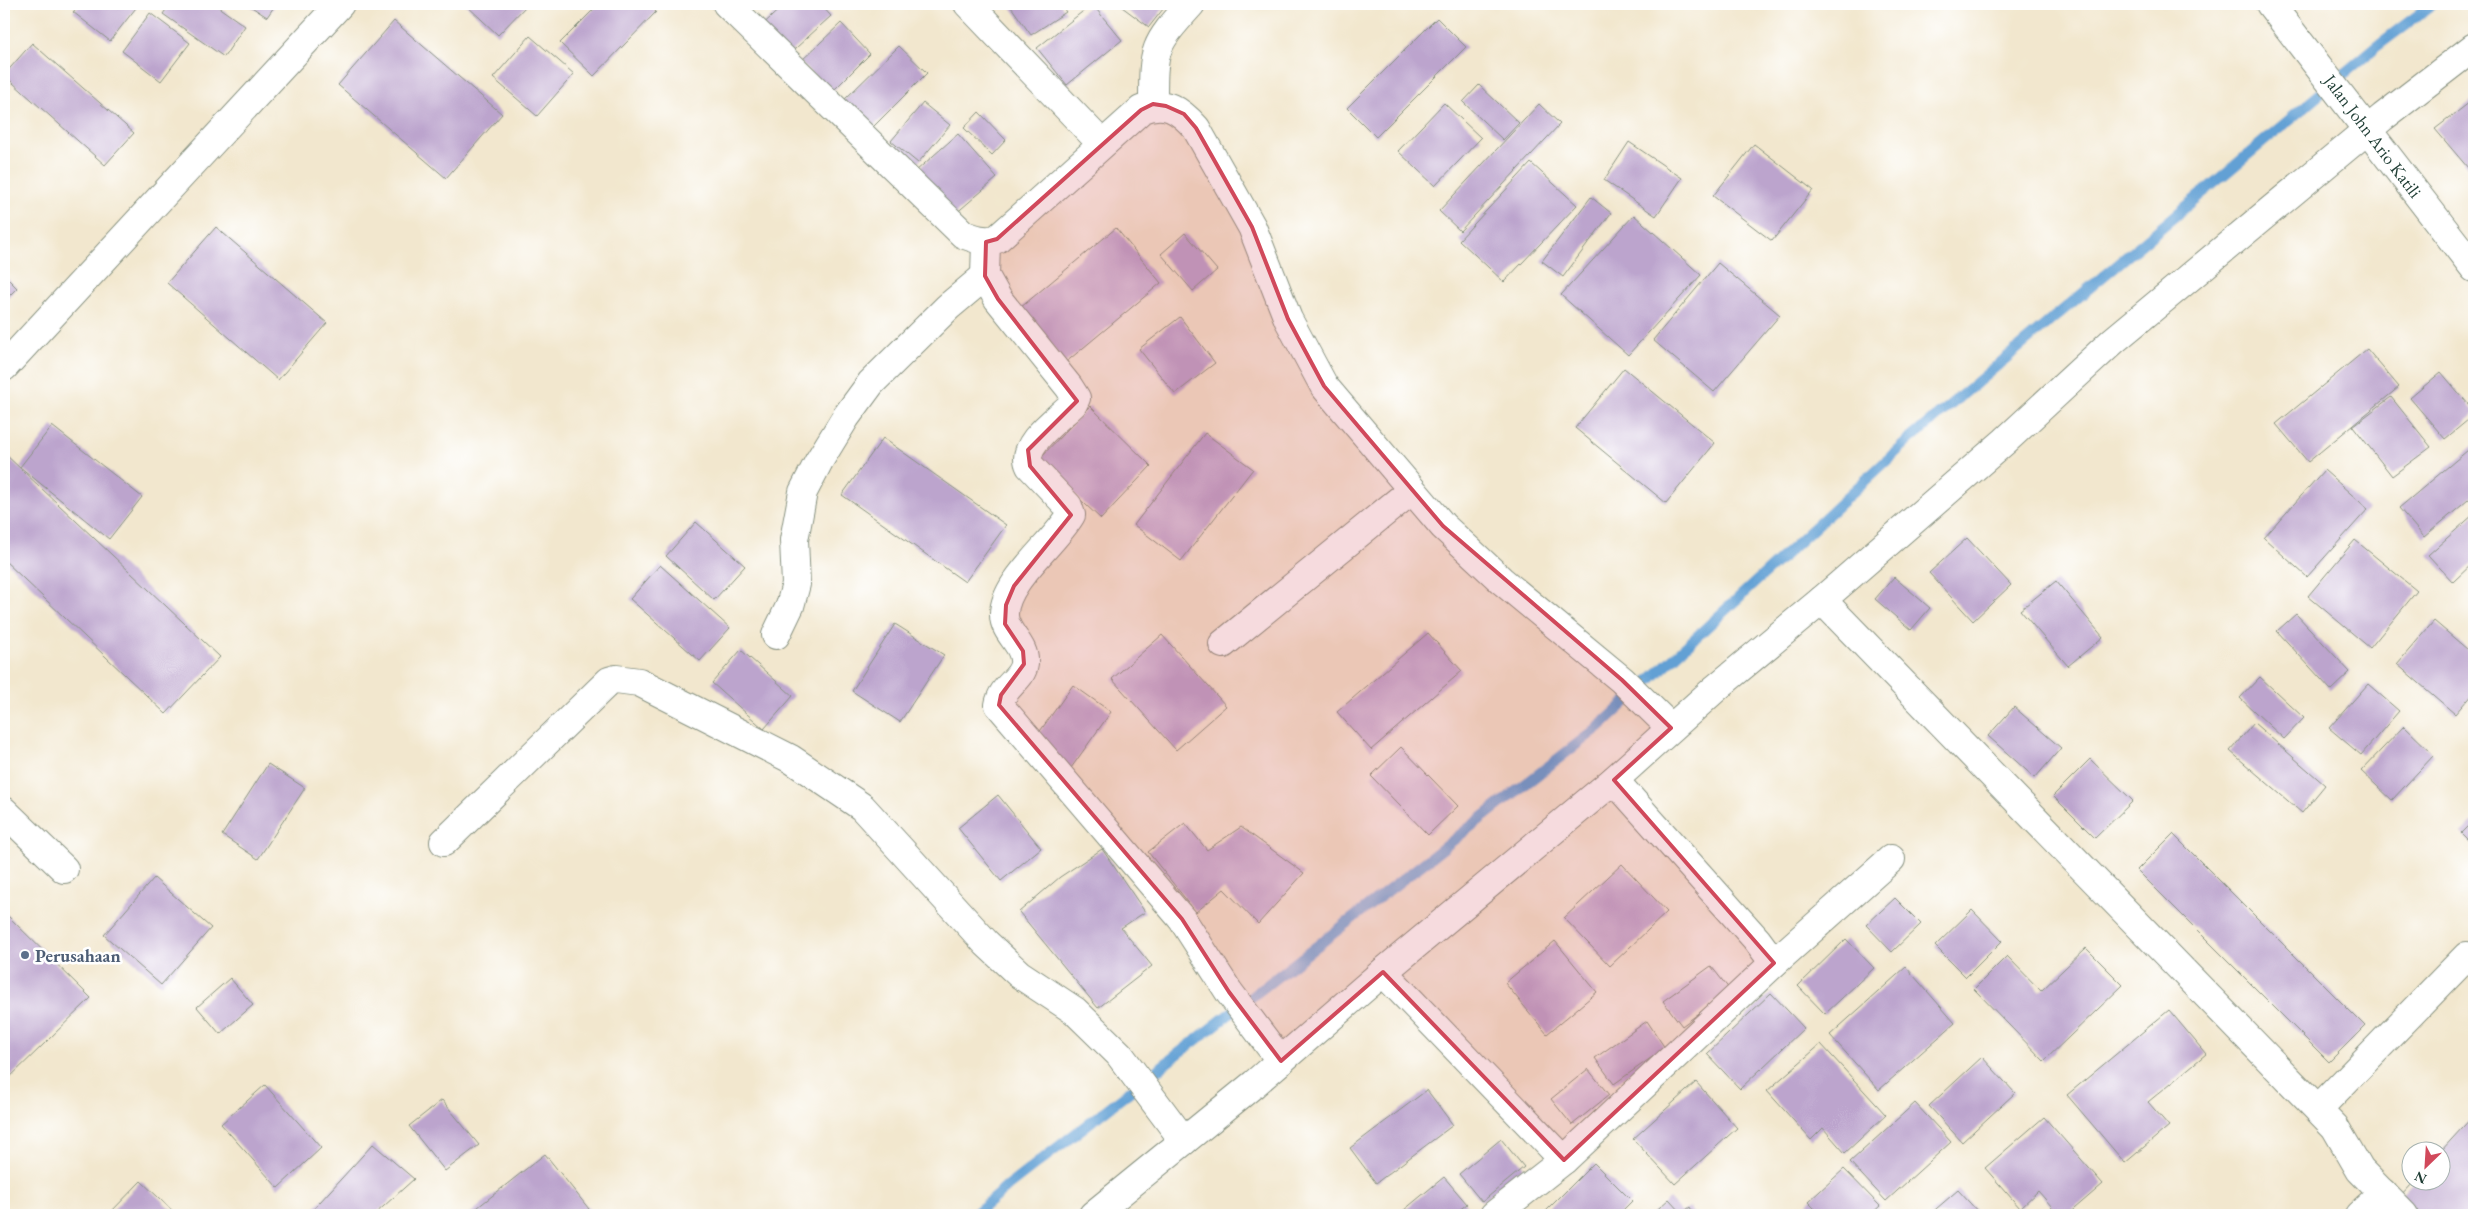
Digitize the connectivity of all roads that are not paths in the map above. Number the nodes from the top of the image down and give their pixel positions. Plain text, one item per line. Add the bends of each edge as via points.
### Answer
1 (340, 4) edge
2 (727, 4) edge
3 (968, 4) edge
4 (1192, 4) edge
5 (2270, 4) edge
6 (2474, 47) edge
7 (1154, 104) junction
8 (2360, 120) junction
9 (1102, 144) junction
10 (986, 242) junction
11 (2474, 268) edge
12 (985, 276) junction
13 (4, 367) edge
14 (1412, 490) junction
15 (1822, 600) junction
16 (776, 635) dead end
17 (1223, 644) dead end
18 (1671, 728) junction
19 (1614, 780) junction
20 (4, 810) edge
21 (444, 842) dead end
22 (1891, 859) dead end
23 (64, 869) dead end
24 (2467, 956) dead end
25 (1774, 963) junction
26 (1383, 972) junction
27 (1281, 1060) junction
28 (2318, 1110) junction
29 (1184, 1141) junction
30 (1564, 1160) junction
31 (2383, 1193) junction
32 (1092, 1215) edge
33 (1494, 1215) edge
34 (2359, 1215) edge
35 (2404, 1215) edge

1 - 13 street
2 - 10 street via 963,234
3 - 9 street
4 - 7 street via 1161,40 1156,52
5 - 8 street, Jalan John Ario Katili
6 - 8 street
7 - 9 street via 1141,110
7 - 14 street via 1184,114 1196,128 1252,227 1288,319 1324,386
8 - 11 street, Jalan John Ario Katili
8 - 15 street via 2005,441
9 - 10 street via 997,239
10 - 12 street
12 - 16 street via 948,307 872,383 846,417 819,462 803,492 794,540 796,584
12 - 27 street via 998,299 1076,398 1028,450 1030,466 1068,506 1071,515 1014,586 1006,605 1005,624 1023,651 1024,664 1021,672 1000,695 999,705 1182,919 1229,992
14 - 17 street
14 - 18 street via 1443,526 1494,573 1622,680
15 - 18 street
15 - 28 street
18 - 19 street
19 - 25 street
19 - 26 street
20 - 23 street
21 - 29 street via 608,681 639,682 791,759 862,807 986,943 1019,974 1075,1011 1119,1054
22 - 25 street
24 - 28 street
25 - 30 street
26 - 27 street
26 - 30 street
27 - 29 street
28 - 31 street via 2335,1127 2360,1170
29 - 32 street
30 - 33 street
31 - 34 street
31 - 35 street

